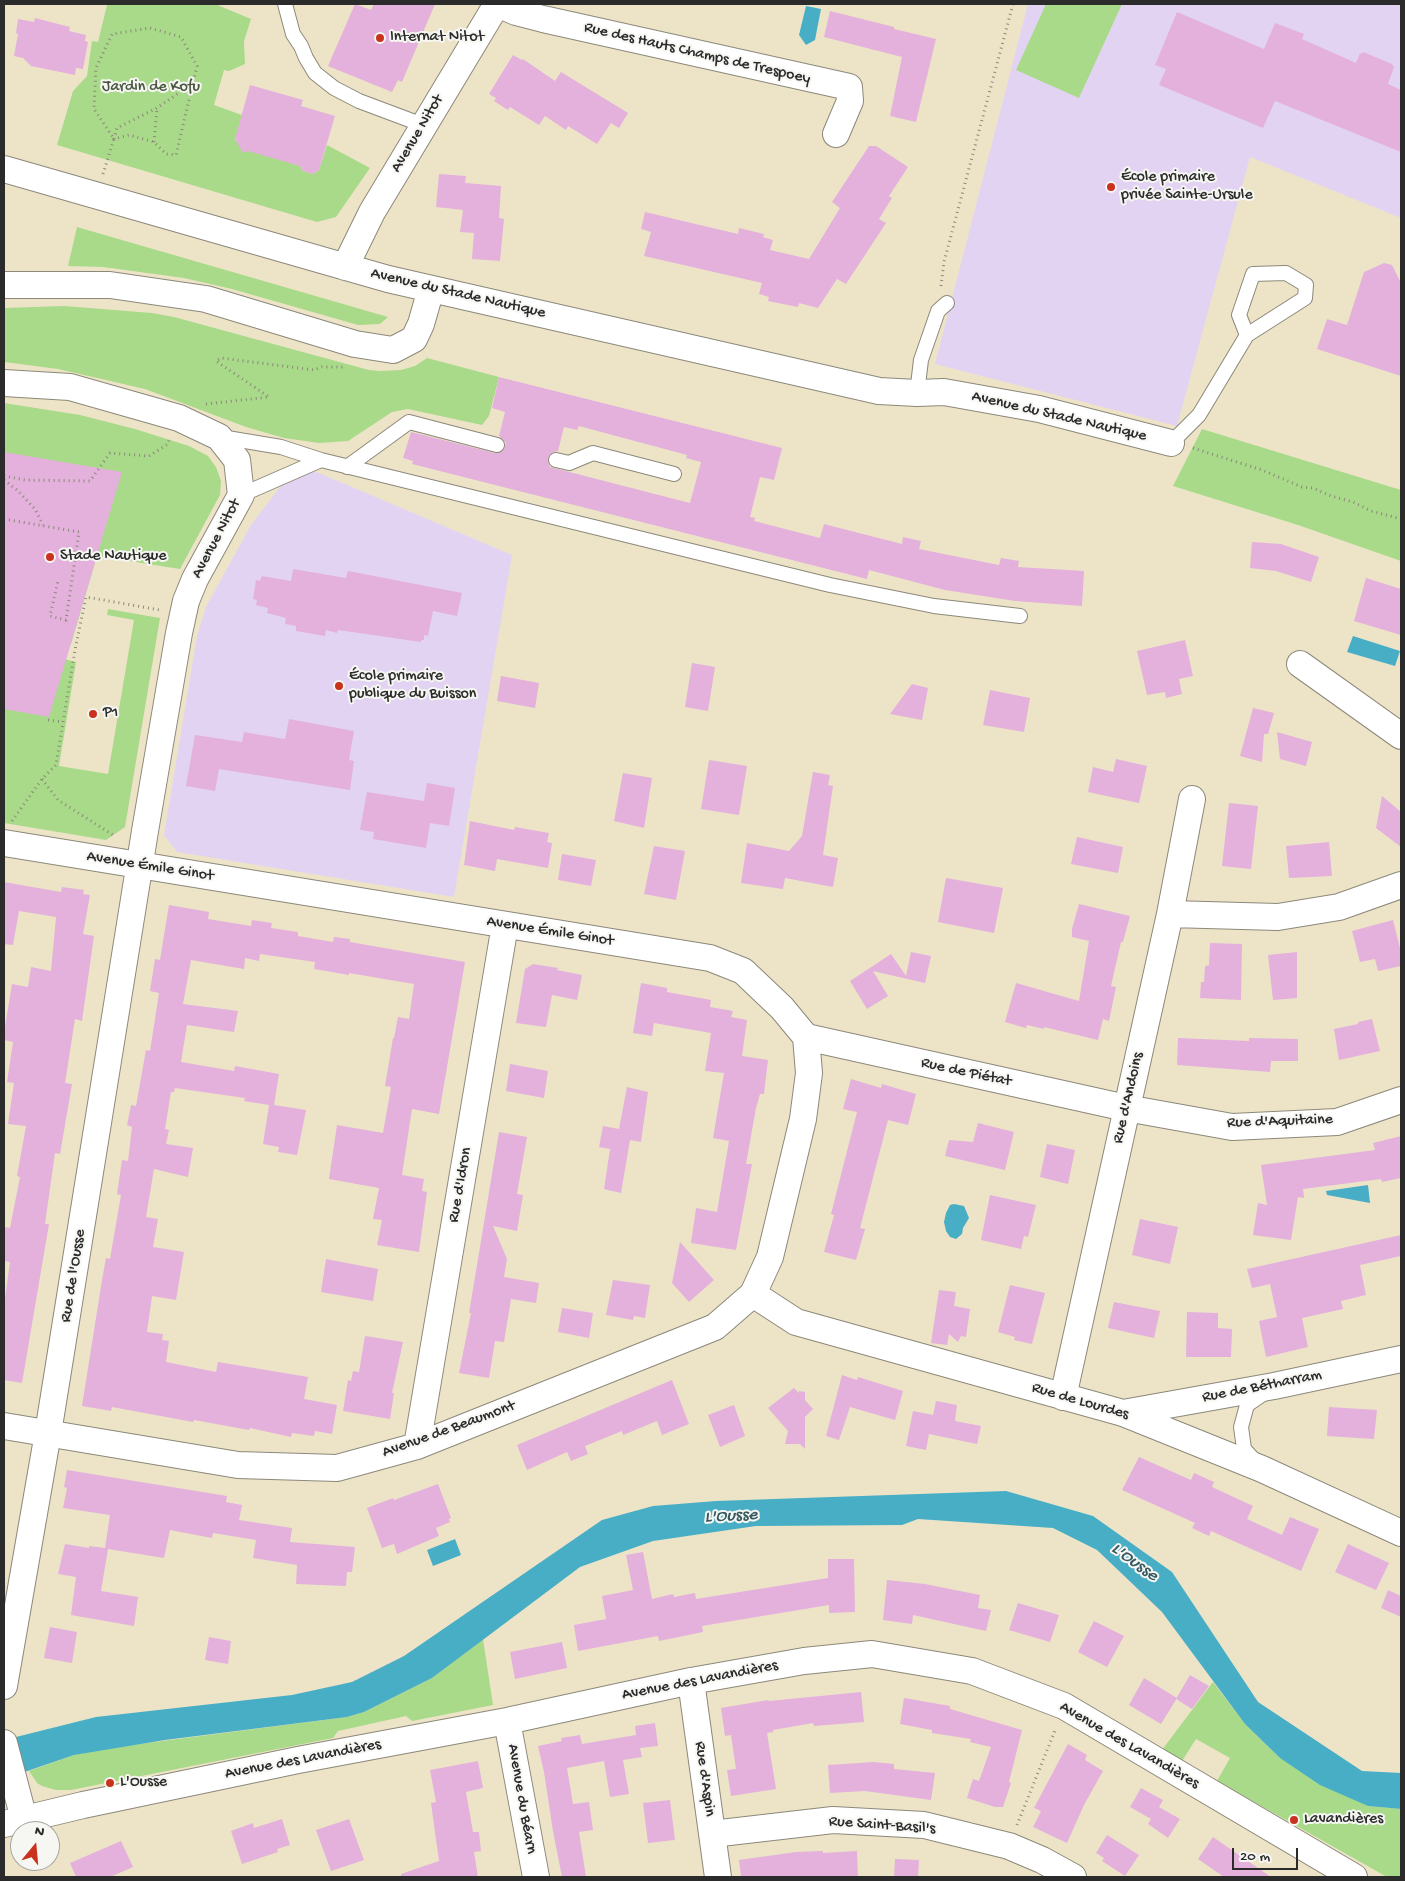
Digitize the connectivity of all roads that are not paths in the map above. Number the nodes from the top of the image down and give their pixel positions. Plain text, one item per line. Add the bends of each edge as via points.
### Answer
1 (285, 4) edge
2 (498, 4) edge
3 (423, 125) junction
4 (836, 134) dead end
5 (4, 169) edge
6 (345, 267) junction
7 (4, 285) edge
8 (431, 289) junction
9 (943, 307) road end
10 (1247, 335) junction
11 (4, 383) edge
12 (918, 393) junction
13 (219, 436) junction
14 (1171, 444) joint
15 (497, 445) dead end
16 (321, 460) junction
17 (556, 460) dead end
18 (346, 466) junction
19 (674, 474) dead end
20 (241, 495) junction
21 (1020, 616) dead end
22 (1300, 664) dead end
23 (1401, 736) edge
24 (1192, 799) dead end
25 (7, 834) edge
26 (140, 866) junction
27 (1401, 885) edge
28 (1170, 914) junction
29 (505, 925) junction
30 (806, 1038) junction
31 (1401, 1100) edge
32 (1126, 1108) junction
33 (753, 1294) junction
34 (1401, 1359) edge
35 (1274, 1386) junction
36 (1063, 1397) junction
37 (1123, 1413) junction
38 (4, 1426) edge
39 (48, 1433) junction
40 (416, 1446) junction
41 (1262, 1469) junction
42 (1401, 1533) edge
43 (691, 1681) junction
44 (4, 1686) edge
45 (507, 1721) junction
46 (4, 1743) edge
47 (14, 1821) edge
48 (712, 1834) junction
49 (536, 1877) edge
50 (718, 1877) edge
51 (1074, 1877) edge
52 (1354, 1877) edge

1 - 3 lane via 293,34 315,73 359,101
2 - 3 street, Avenue Nitot
2 - 4 street, Rue des Hauts Champs de Trespoey via 543,19 848,88 850,101
3 - 6 street, Avenue Nitot via 372,212
5 - 6 street, Avenue du Stade Nautique
6 - 8 street, Avenue du Stade Nautique
7 - 8 street via 110,285 206,300 355,344 393,350 414,339
8 - 12 street, Avenue du Stade Nautique via 879,391
9 - 12 lane via 921,360
10 - 10 lane via 1305,298 1306,284 1286,273 1253,274 1239,315
10 - 14 lane via 1199,415
11 - 13 street via 70,387 178,418
12 - 14 street, Avenue du Stade Nautique via 944,392 1039,409
13 - 16 lane via 281,447
13 - 20 street, Avenue Nitot via 236,460
15 - 18 lane via 409,422
16 - 18 lane
16 - 20 lane
17 - 19 lane via 569,464 593,453
18 - 21 lane via 830,585 934,606
20 - 26 street, Avenue Nitot via 186,601
22 - 23 street
24 - 28 street, Rue d'Andoins
25 - 26 street, Avenue Émile Ginot
26 - 29 street, Avenue Émile Ginot
26 - 39 street, Rue de l'Ousse
27 - 28 street via 1339,907 1278,917
28 - 32 street, Rue d'Andoins
29 - 30 street, Avenue Émile Ginot via 710,958 743,971 782,1008
29 - 40 street, Rue d'Idron
30 - 32 street, Rue de Piétat
30 - 33 street via 809,1073 803,1119 770,1257
31 - 32 street, Rue d'Aquitaine via 1337,1122 1232,1127
32 - 36 street, Rue d'Andoins
33 - 36 street, Rue de Lourdes via 796,1322
33 - 40 street, Avenue de Beaumont via 715,1327
34 - 35 street, Rue de Bétharram
35 - 37 street, Rue de Bétharram
35 - 41 lane via 1247,1405 1241,1427 1244,1449
36 - 37 street, Rue de Lourdes
37 - 41 street, Rue de Lourdes
38 - 39 street, Avenue de Beaumont
39 - 40 street, Avenue de Beaumont via 238,1465 337,1468
39 - 44 street, Rue de l'Ousse
41 - 42 street, Rue de Lourdes
43 - 45 street, Avenue des Lavandières
43 - 48 street, Rue d'Aspin
43 - 52 street, Avenue des Lavandières via 804,1661 872,1654 972,1671 1064,1706
45 - 47 street, Avenue des Lavandières via 298,1760
45 - 49 street, Avenue du Béarn
46 - 47 street via 15,1786
48 - 50 street, Rue d'Aspin
48 - 51 street, Rue Saint-Basil's via 833,1820 924,1825 1009,1846

